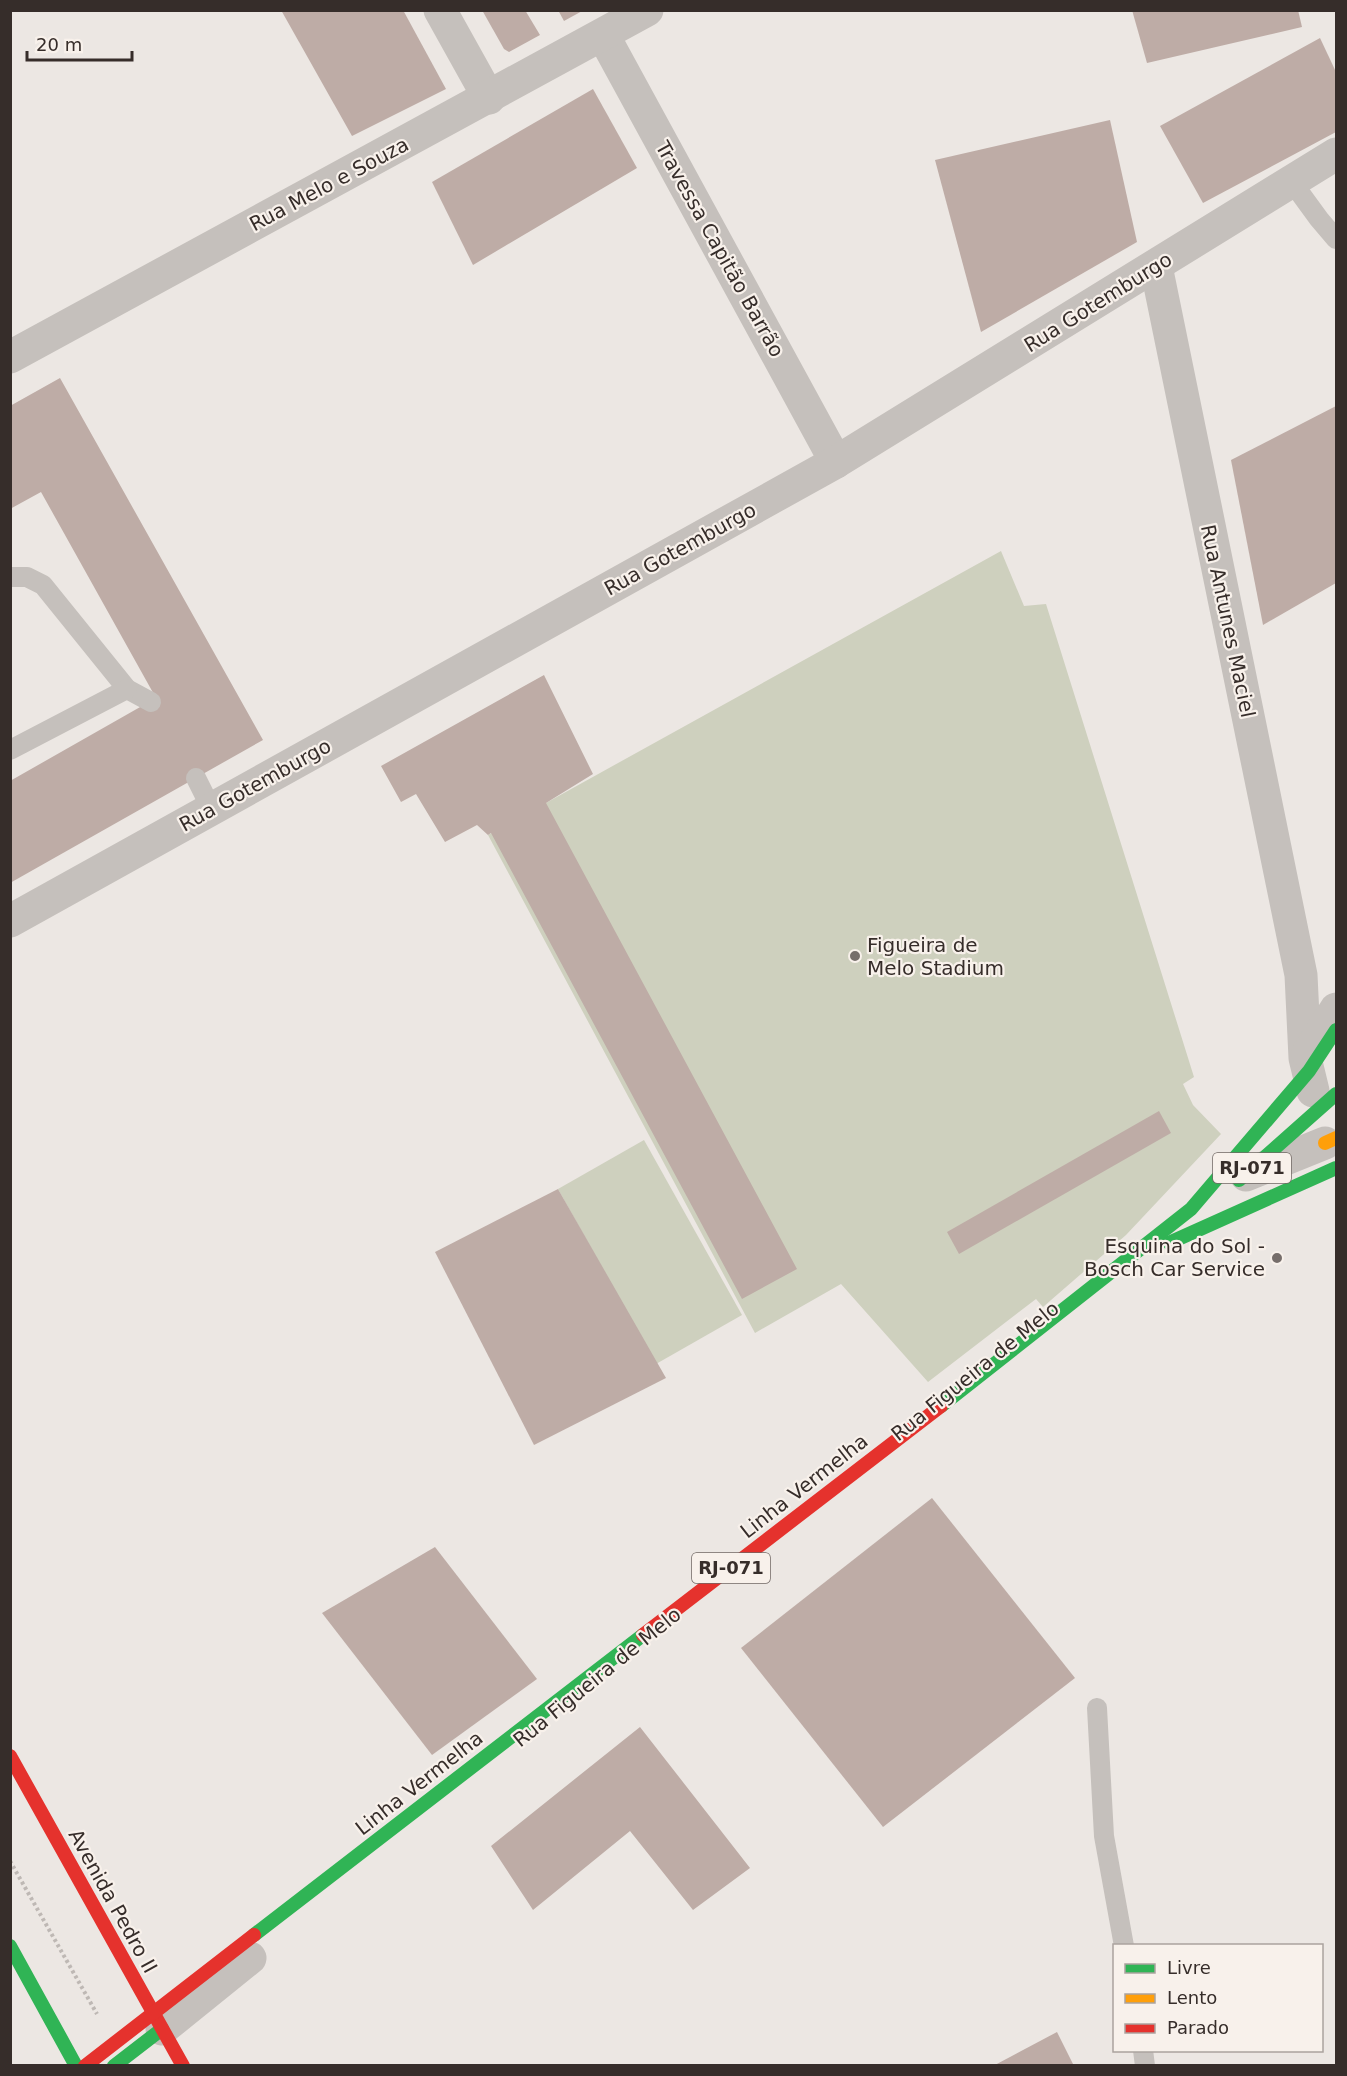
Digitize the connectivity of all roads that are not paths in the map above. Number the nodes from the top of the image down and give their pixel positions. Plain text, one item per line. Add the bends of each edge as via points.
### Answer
1 (440, 10) edge
2 (647, 10) edge
3 (603, 35) junction
4 (489, 98) junction
5 (1336, 154) edge
6 (1292, 182) junction
7 (1336, 239) edge
8 (1156, 266) junction
9 (10, 357) edge
10 (836, 462) junction
11 (10, 577) edge
12 (127, 689) junction
13 (151, 702) dead end
14 (10, 750) edge
15 (196, 778) dead end
16 (212, 810) junction
17 (10, 921) edge
18 (1301, 975) junction
19 (1336, 987) edge
20 (1336, 1009) edge
21 (1336, 1029) edge
22 (1305, 1058) junction
23 (1336, 1094) edge
24 (1333, 1150) edge
25 (1336, 1180) edge
26 (1230, 1188) dead end
27 (1199, 1202) junction
28 (1170, 1244) junction
29 (1097, 1708) dead end
30 (10, 1756) edge
31 (1124, 1944) edge
32 (10, 1946) edge
33 (162, 2029) junction
34 (76, 2066) edge
35 (85, 2066) edge
36 (99, 2066) edge
37 (114, 2066) edge
38 (183, 2066) edge

1 - 4 street
2 - 3 street, Rua Melo e Souza
3 - 4 street, Rua Melo e Souza
3 - 10 street, Travessa Capitão Barrão
4 - 9 street, Rua Melo e Souza
5 - 6 street, Rua Gotemburgo
6 - 7 lane
6 - 8 street, Rua Gotemburgo
8 - 10 street, Rua Gotemburgo
8 - 18 street, Rua Antunes Maciel
10 - 16 street, Rua Gotemburgo
11 - 12 lane via 27,577 43,585
12 - 13 lane
12 - 14 lane
15 - 16 lane
16 - 17 street, Rua Gotemburgo
18 - 19 street via 1321,987
18 - 22 street, Rua Antunes Maciel
20 - 22 street
21 - 35 main road, Linha Vermelha / RJ-071, bridge via 1309,1071 1191,1209
22 - 24 street, Rua Antunes Maciel
22 - 27 street
23 - 26 main road, RJ-071, bridge
24 - 25 street, Rua Antunes Maciel
24 - 27 street, Rua Figueira de Melo
24 - 28 main road, bridge via 1317,1175
27 - 28 main road, RJ-071, bridge
27 - 33 street, Rua Figueira de Melo
28 - 36 main road, Linha Vermelha / RJ-071
29 - 31 lane via 1104,1836
30 - 33 main road, Avenida Pedro II
32 - 34 main road
33 - 37 main road, Rua Figueira de Melo
33 - 38 main road, Avenida Pedro II

